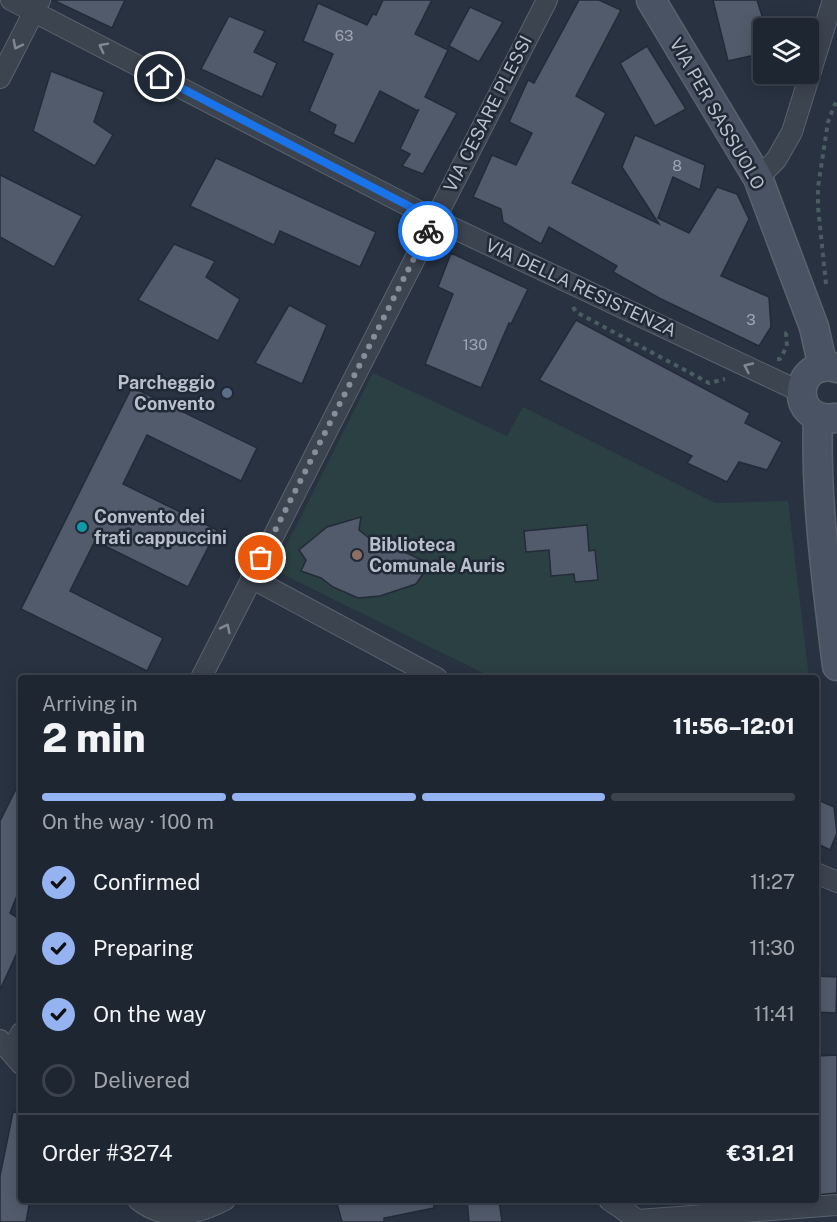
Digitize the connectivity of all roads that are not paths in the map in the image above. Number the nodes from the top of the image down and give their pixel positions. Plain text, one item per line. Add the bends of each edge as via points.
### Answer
1 (11, 0) edge
2 (547, 0) edge
3 (651, 0) edge
4 (833, 0) edge
5 (37, 6) edge
6 (0, 78) edge
7 (758, 178) junction
8 (434, 219) junction
9 (830, 367) edge
10 (801, 392) junction
11 (828, 417) edge
12 (251, 578) junction
13 (837, 663) edge
14 (202, 675) edge
15 (431, 675) edge
16 (18, 1039) edge
17 (11, 1052) edge
18 (142, 1203) edge
19 (218, 1203) edge
20 (613, 1203) edge
21 (837, 1205) edge
22 (188, 1218) edge

1 - 5 street, VIA DELLA RESISTENZA
2 - 8 street, VIA CESARE PLESSI
3 - 7 main road, VIA PER SASSUOLO
4 - 7 street via 792,132 776,160
5 -> 6 street
8 -> 5 street, VIA DELLA RESISTENZA
7 - 9 main road, VIA PER SASSUOLO
10 -> 8 street, VIA DELLA RESISTENZA
8 - 12 street, VIA CESARE PLESSI
9 - 10 main road via 808,375
10 - 11 main road via 806,407
11 - 13 main road via 817,457 818,492
14 -> 12 street, VIA CESARE PLESSI
12 - 15 street
16 - 17 street
18 - 22 street via 154,1211
19 - 22 street
20 - 21 street via 638,1220

